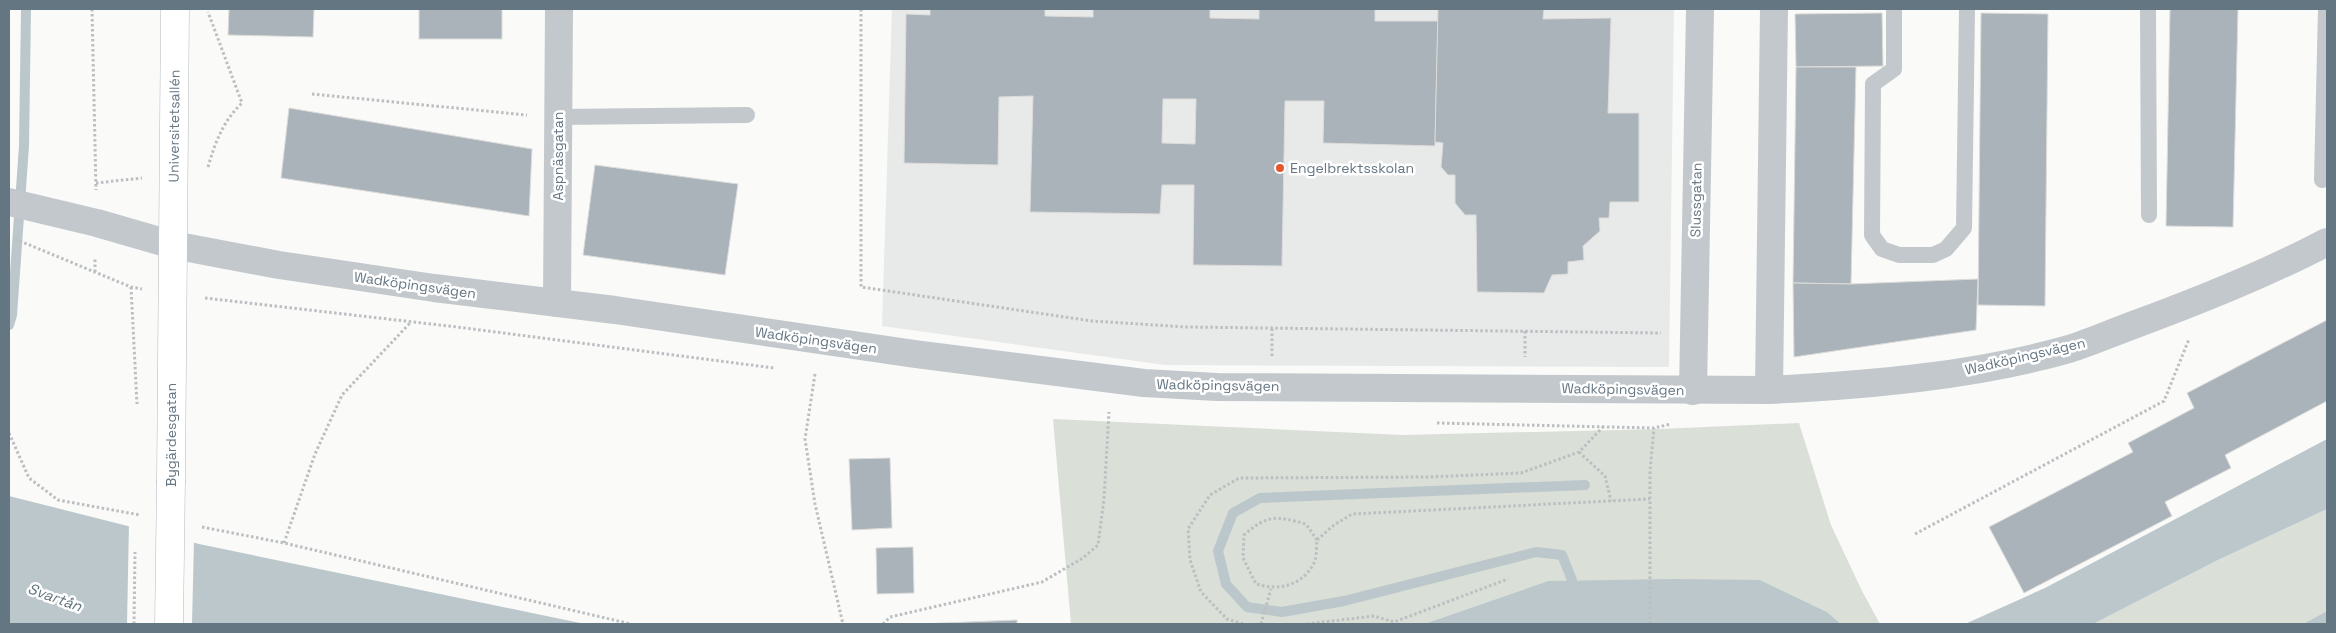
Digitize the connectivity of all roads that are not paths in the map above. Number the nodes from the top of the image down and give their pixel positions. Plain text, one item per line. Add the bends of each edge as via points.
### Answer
1 (175, 9) edge
2 (559, 9) edge
3 (1700, 9) edge
4 (1774, 9) edge
5 (1894, 9) edge
6 (1967, 9) edge
7 (2148, 9) edge
8 (2326, 9) edge
9 (747, 115) dead end
10 (558, 117) junction
11 (2322, 180) dead end
12 (9, 202) edge
13 (2149, 215) dead end
14 (2327, 242) edge
15 (173, 245) junction
16 (557, 303) junction
17 (1769, 390) junction
18 (1693, 391) junction
19 (169, 624) edge

1 - 15 street, Universitetsallén
2 - 10 street, Aspnäsgatan
3 - 18 street, Slussgatan
4 - 17 street
5 - 6 lane via 1894,69 1873,84 1872,235 1882,249 1899,255 1933,255 1946,249 1964,228
7 - 13 lane
8 - 11 lane
9 - 10 lane
10 - 16 street, Aspnäsgatan
12 - 15 street, Wadköpingsvägen
14 - 17 street, Wadköpingsvägen via 2189,305 2069,349 1949,373 1832,387
15 - 16 street, Wadköpingsvägen via 279,266
15 - 19 street, Bygärdesgatan, bridge
16 - 18 street, Wadköpingsvägen via 1144,383 1217,387 1526,387
17 - 18 street, Wadköpingsvägen

